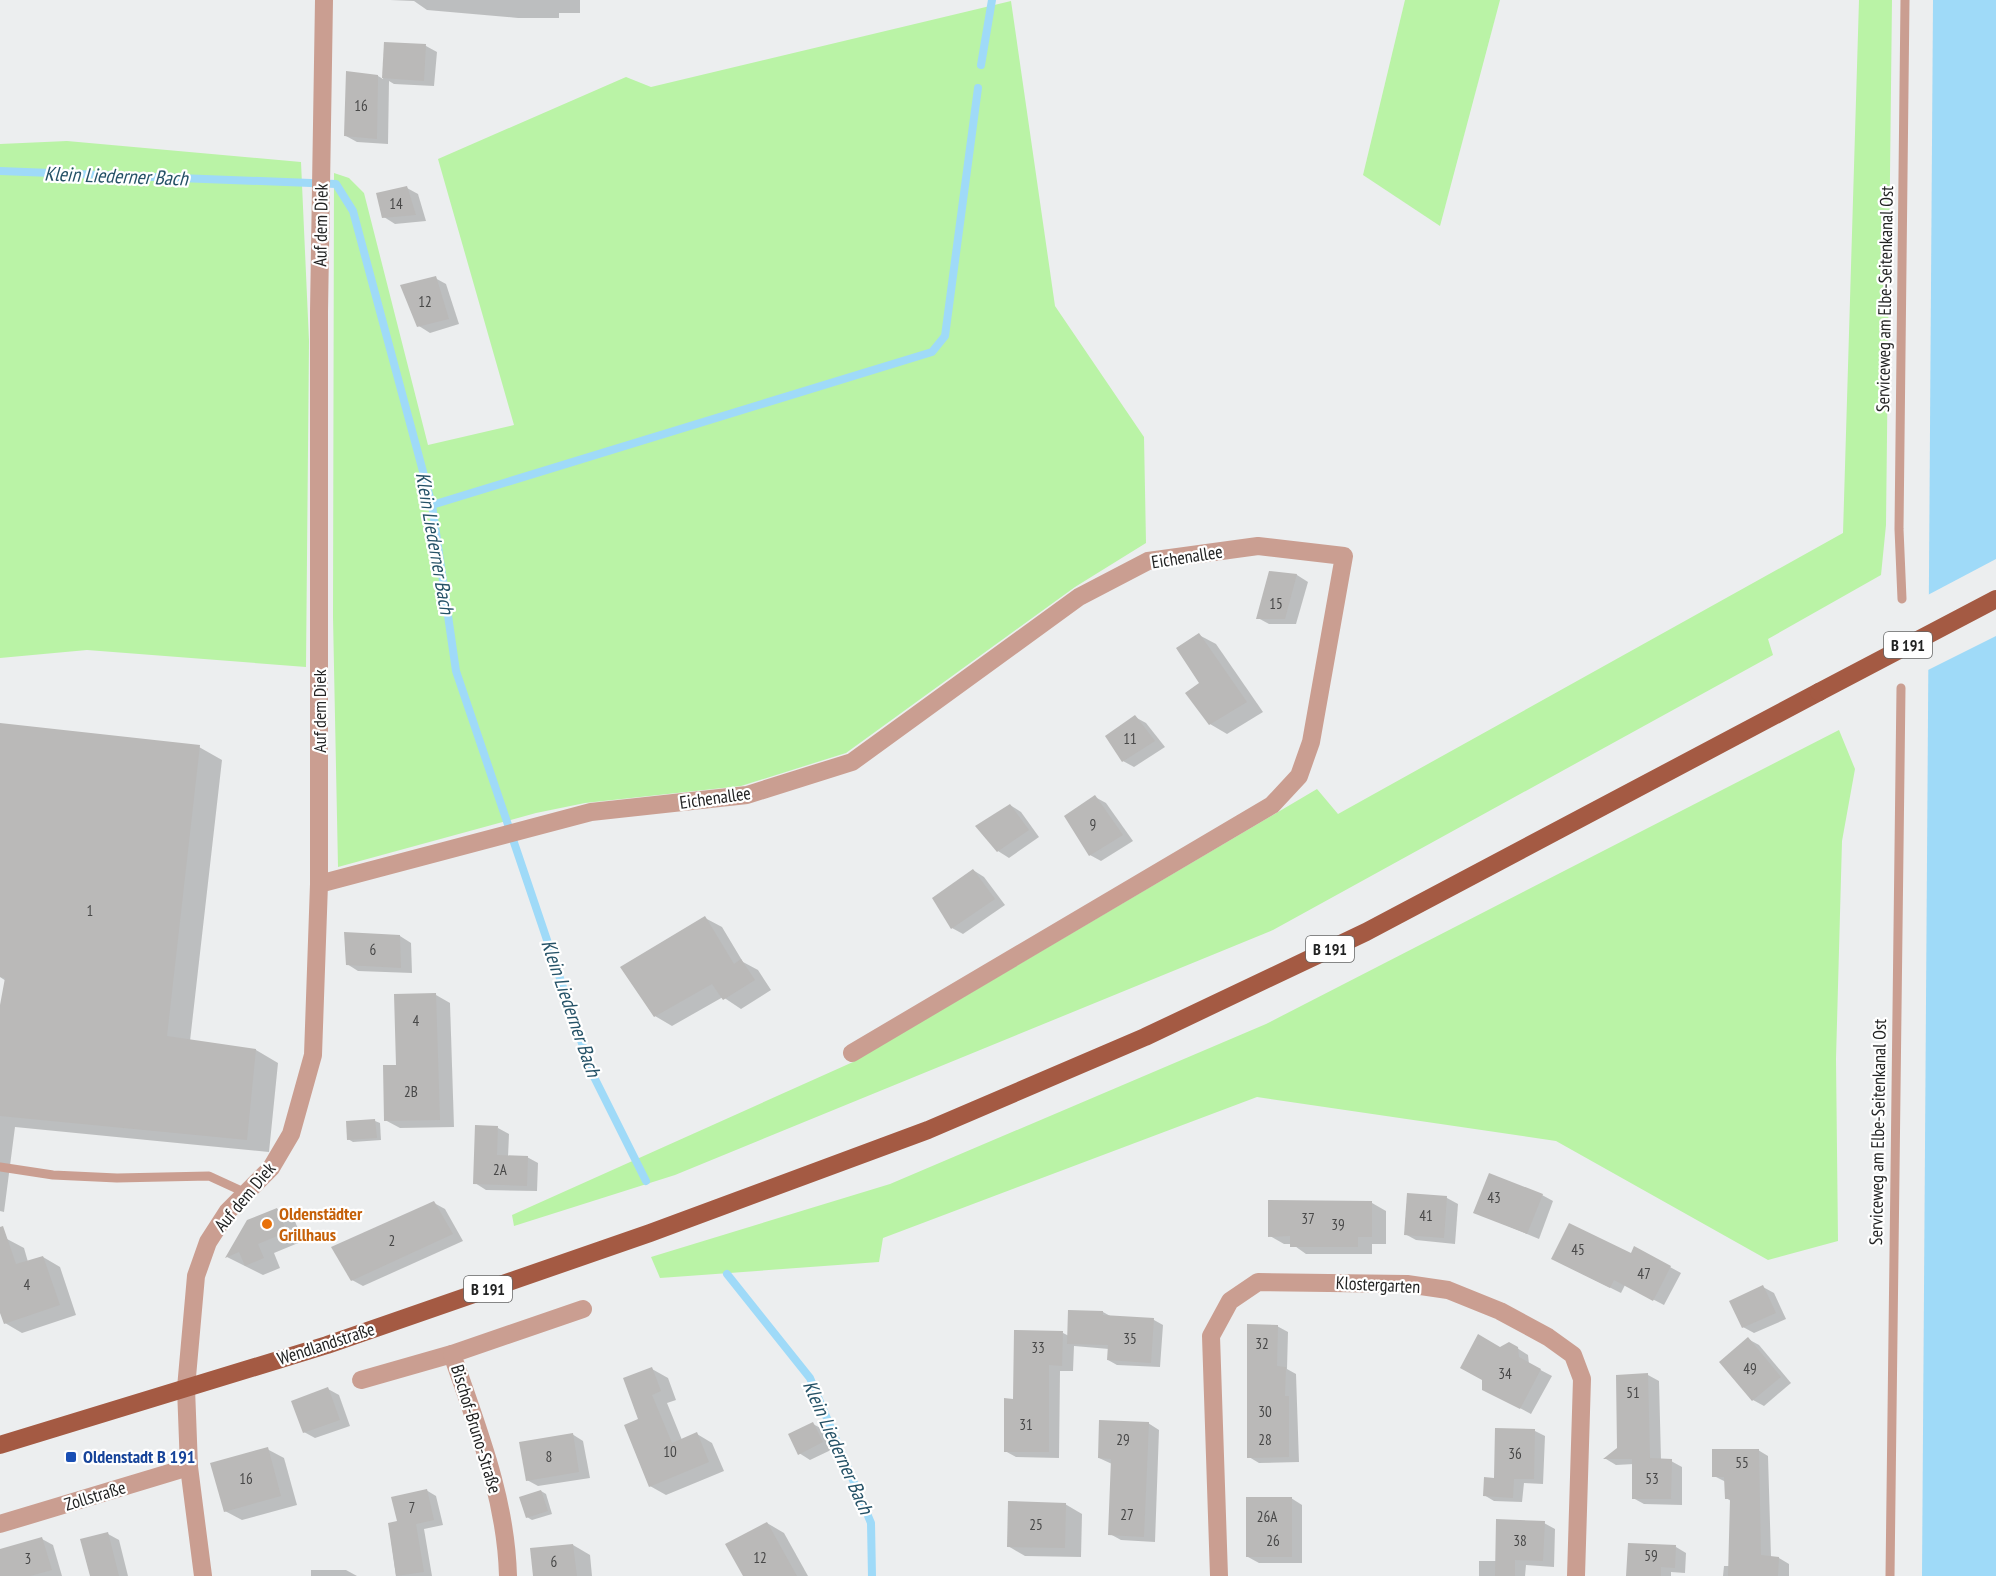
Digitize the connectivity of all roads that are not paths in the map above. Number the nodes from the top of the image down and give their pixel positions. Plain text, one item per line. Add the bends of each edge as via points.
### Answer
1 (324, 0) edge
2 (1905, 0) edge
3 (1902, 599) dead end
4 (1996, 599) edge
5 (1901, 688) dead end
6 (319, 884) junction
7 (852, 1053) dead end
8 (0, 1167) edge
9 (246, 1193) junction
10 (583, 1309) dead end
11 (452, 1354) junction
12 (361, 1380) dead end
13 (186, 1388) junction
14 (0, 1445) edge
15 (189, 1467) junction
16 (0, 1524) edge
17 (203, 1576) edge
18 (508, 1576) edge
19 (1218, 1576) edge
20 (1576, 1576) edge
21 (1890, 1576) edge

1 - 6 street, Auf dem Diek
2 - 3 lane, Serviceweg am Elbe-Seitenkanal Ost via 1899,529
4 - 13 main road, Wendlandstraße / B 191, bridge via 1366,932 1145,1037 928,1130 650,1233 327,1345
5 - 21 lane, Serviceweg am Elbe-Seitenkanal Ost
6 - 7 street, Eichenallee via 591,812 747,795 852,762 1079,597 1148,561 1258,546 1344,556 1311,742 1299,776 1272,805
6 - 9 street, Auf dem Diek via 313,1055 291,1134 271,1168
8 - 9 lane via 95,1177 209,1176
9 - 13 street, Auf dem Diek via 228,1211 208,1242 196,1276
10 - 11 street, Bischof-Bruno-Straße
11 - 12 street, Bischof-Bruno-Straße
11 - 18 street, Bischof-Bruno-Straße via 495,1479 507,1545
13 - 14 main road, Wendlandstraße / B 191
13 - 15 street, Auf dem Diek
15 - 16 street, Zollstraße
15 - 17 street, Auf dem Diek
19 - 20 street, Klostergarten via 1211,1336 1230,1301 1258,1282 1407,1284 1448,1290 1500,1311 1573,1355 1582,1379

